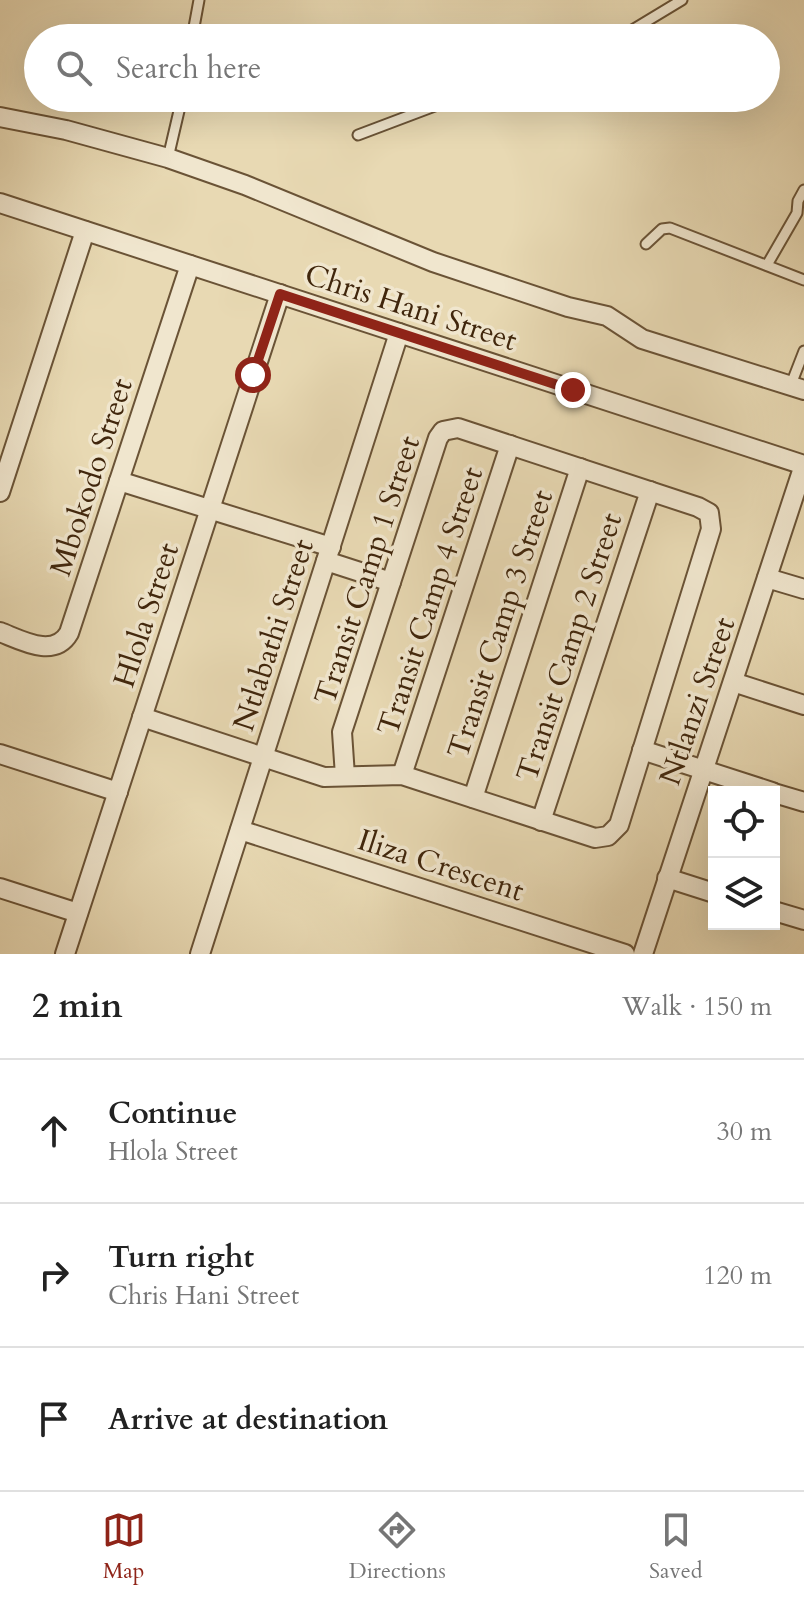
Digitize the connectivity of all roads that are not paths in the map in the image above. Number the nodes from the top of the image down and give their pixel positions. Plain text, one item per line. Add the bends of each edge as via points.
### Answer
1 (199, 0) edge
2 (682, 0) edge
3 (195, 24) edge
4 (642, 24) edge
5 (179, 112) edge
6 (419, 112) edge
7 (0, 117) edge
8 (358, 135) dead end
9 (168, 158) junction
10 (804, 190) edge
11 (0, 203) edge
12 (85, 231) junction
13 (646, 244) dead end
14 (190, 265) junction
15 (767, 265) junction
16 (804, 280) edge
17 (280, 294) junction
18 (399, 333) junction
19 (804, 351) edge
20 (797, 389) edge
21 (510, 445) junction
22 (804, 465) edge
23 (580, 468) junction
24 (119, 481) junction
25 (650, 491) junction
26 (0, 492) edge
27 (210, 509) junction
28 (328, 554) junction
29 (767, 578) junction
30 (391, 582) junction
31 (804, 589) edge
32 (0, 632) edge
33 (733, 682) junction
34 (804, 705) edge
35 (142, 717) junction
36 (642, 750) junction
37 (0, 754) edge
38 (263, 759) junction
39 (703, 770) junction
40 (402, 775) junction
41 (345, 776) junction
42 (754, 786) edge
43 (118, 792) junction
44 (780, 794) edge
45 (473, 798) junction
46 (804, 802) edge
47 (541, 821) junction
48 (240, 830) junction
49 (667, 878) junction
50 (0, 888) edge
51 (708, 891) edge
52 (78, 913) junction
53 (780, 913) edge
54 (804, 920) edge
55 (202, 953) edge
56 (65, 954) edge
57 (625, 954) edge
58 (643, 954) edge

1 - 3 lane
2 - 4 lane
5 - 9 lane
6 - 8 lane
7 - 9 street
9 - 20 street via 433,262 607,316 642,339
10 - 15 lane
11 - 12 street, Chris Hani Street
12 - 14 street, Chris Hani Street
12 - 26 street
13 - 15 lane via 670,228
14 - 17 street, Chris Hani Street
14 - 24 street, Mbokodo Street
15 - 16 lane
17 - 18 street, Chris Hani Street
17 - 27 street, Hlola Street
18 - 22 street, Chris Hani Street
18 - 28 street, Ntlabathi Street
19 - 20 lane
21 - 23 street, Transit Camp 1 Street
21 - 30 street, Transit Camp 1 Street via 458,428 440,434
21 - 40 street, Transit Camp 4 Street
22 - 29 street, Ntlanzi Street
23 - 25 street, Transit Camp 1 Street
23 - 45 street, Transit Camp 3 Street
24 - 27 street
24 - 32 street, Mbokodo Street via 65,639 47,647
25 - 36 street, Transit Camp 1 Street via 704,509 712,524
25 - 47 street, Transit Camp 2 Street
27 - 28 street
27 - 35 street, Hlola Street
28 - 30 street
28 - 38 street, Ntlabathi Street
29 - 31 street
29 - 33 street, Ntlanzi Street
30 - 41 street, Transit Camp 1 Street via 342,732
33 - 34 street
33 - 39 street, Ntlanzi Street
35 - 38 street, Transit Camp 1 Street
35 - 43 street, Hlola Street
36 - 39 street
36 - 47 street, Transit Camp 1 Street via 613,834 595,838
37 - 43 street
38 - 41 street, Transit Camp 1 Street via 324,777
38 - 48 street, Ntlabathi Street
39 - 42 street
39 - 49 street, Ntlanzi Street
40 - 41 street, Transit Camp 1 Street
40 - 45 street, Transit Camp 1 Street
43 - 52 street, Hlola Street
44 - 46 street
45 - 47 street, Transit Camp 1 Street
48 - 55 street, Ntlabathi Street
48 - 57 street, Iliza Crescent
49 - 51 street
49 - 58 street, Ntlanzi Street
50 - 52 street
52 - 56 street, Hlola Street
53 - 54 street

